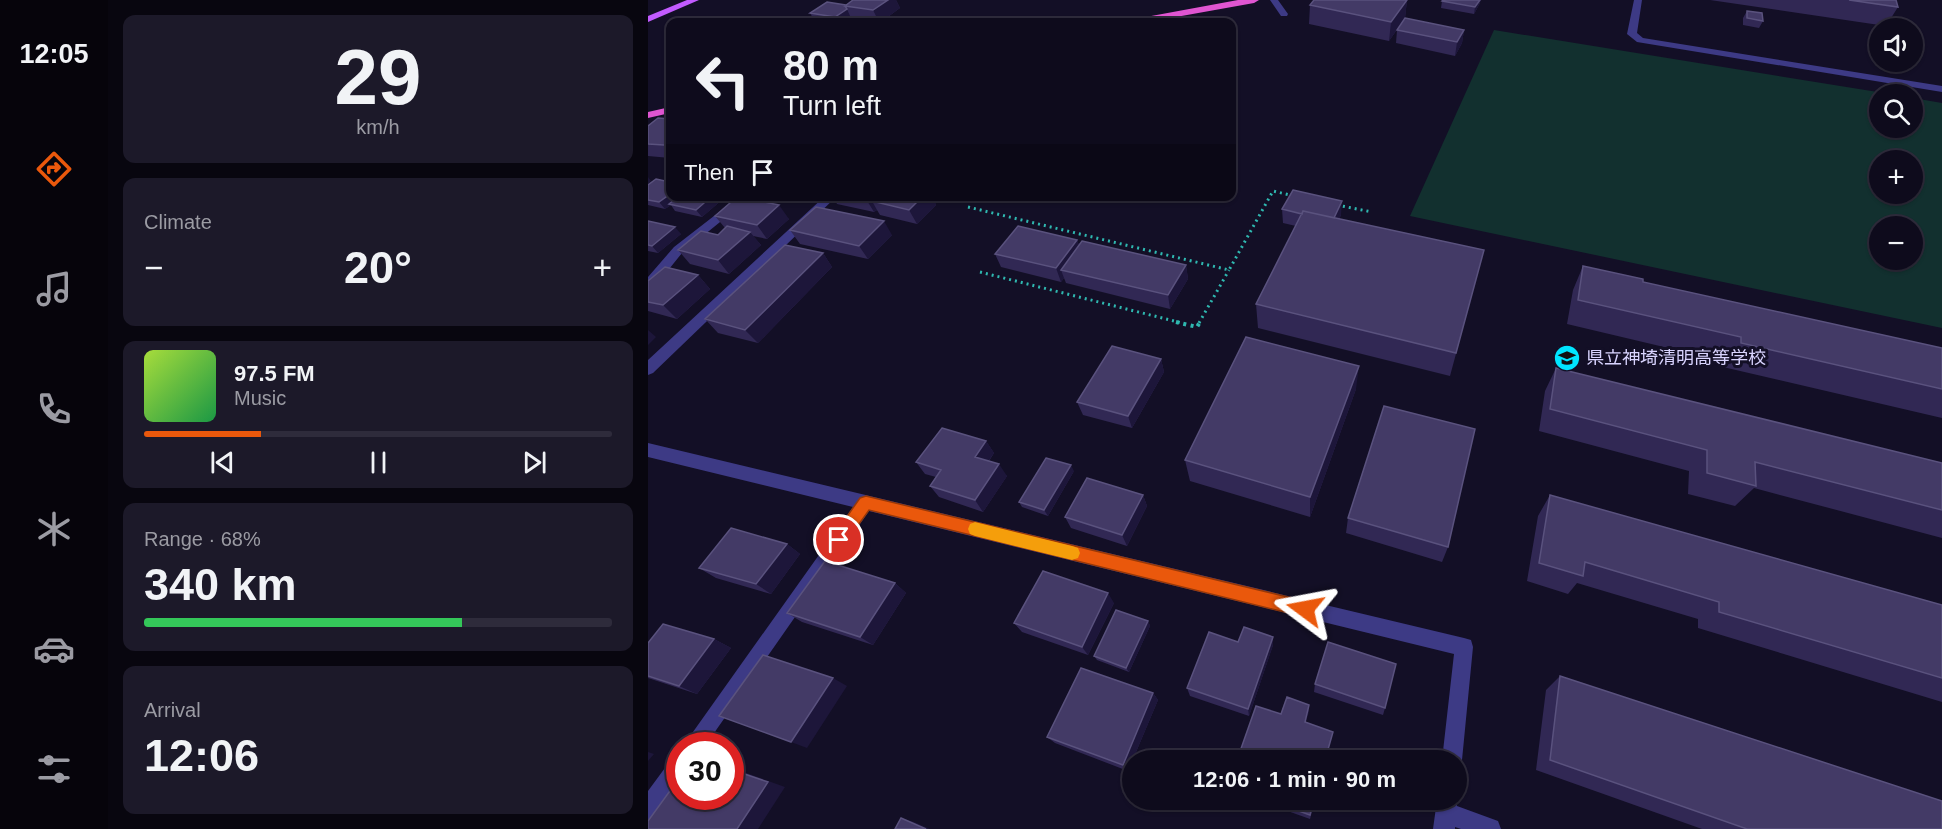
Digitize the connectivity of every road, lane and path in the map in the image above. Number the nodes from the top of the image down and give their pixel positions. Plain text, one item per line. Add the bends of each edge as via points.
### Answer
1 (695, 0) edge
2 (1254, 0) edge
3 (1274, 0) edge
4 (1638, 0) edge
5 (1284, 14) dead end
6 (1157, 18) edge
7 (648, 19) edge
8 (1942, 88) edge
9 (666, 111) edge
10 (648, 115) edge
11 (1295, 196) edge
12 (739, 201) edge
13 (827, 201) edge
14 (1328, 203) edge
15 (968, 207) dead end
16 (1372, 212) dead end
17 (1229, 270) junction
18 (980, 272) dead end
19 (648, 286) edge
20 (648, 369) edge
21 (648, 450) edge
22 (866, 503) junction
23 (703, 732) edge
24 (1453, 750) edge
25 (666, 784) edge
26 (648, 809) edge
27 (1446, 814) edge
28 (1490, 829) edge

1 - 7 main road
2 - 6 highway
3 - 5 street
4 - 8 street via 1632,34 1640,40
9 - 10 highway
11 - 17 path via 1273,191
12 - 19 street via 678,250
13 - 20 street
14 - 16 path
15 - 17 path
17 - 18 path via 1197,327
21 - 22 street
22 - 23 street
22 - 24 street via 1464,647
25 - 26 street
27 - 28 street

